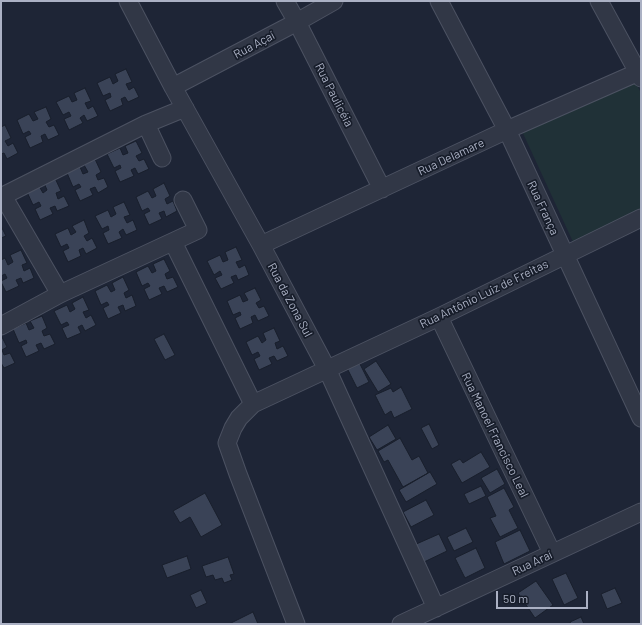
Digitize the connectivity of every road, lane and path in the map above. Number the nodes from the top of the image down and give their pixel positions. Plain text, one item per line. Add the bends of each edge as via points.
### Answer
1 (128, 1) edge
2 (285, 1) edge
3 (334, 1) edge
4 (439, 1) edge
5 (598, 1) edge
6 (297, 22) junction
7 (640, 74) edge
8 (173, 87) junction
9 (185, 108) junction
10 (146, 124) junction
11 (507, 130) junction
12 (162, 158) dead end
13 (382, 189) junction
14 (2, 196) edge
15 (183, 200) dead end
16 (641, 218) edge
17 (174, 242) junction
18 (261, 245) junction
19 (565, 255) junction
20 (60, 294) junction
21 (439, 317) junction
22 (1, 326) edge
23 (327, 369) junction
24 (253, 404) junction
25 (641, 418) edge
26 (641, 512) edge
27 (552, 553) junction
28 (436, 608) junction
29 (296, 624) edge
30 (401, 624) edge

1 - 8 street, Rua da Zona Sul
2 - 6 street, Rua Paulicéia
3 - 6 street, Rua Açaí
4 - 11 street, Rua França
5 - 7 street
6 - 8 street, Rua Açaí
6 - 13 street, Rua Paulicéia
7 - 11 street, Rua Delamare
8 - 9 street, Rua da Zona Sul
9 - 10 street
9 - 18 street, Rua da Zona Sul
10 - 12 street
10 - 14 street
11 - 13 street, Rua Delamare
11 - 19 street, Rua França
13 - 18 street, Rua Delamare
14 - 20 street
15 - 17 street via 198,230
16 - 19 street, Rua Antônio Luiz de Freitas
17 - 20 street
17 - 24 street
18 - 23 street, Rua da Zona Sul
19 - 21 street, Rua Antônio Luiz de Freitas
19 - 25 street, Rua França
20 - 22 street
21 - 23 street, Rua Antônio Luiz de Freitas
21 - 27 street, Rua Manoel Francisco Leal
23 - 24 street, Rua Antônio Luiz de Freitas
23 - 28 street, Rua da Zona Sul
24 - 29 street, Rua Antônio Luiz de Freitas via 239,418 227,443
26 - 27 street, Rua Araí
27 - 28 street, Rua Araí
28 - 30 street, Rua Araí

